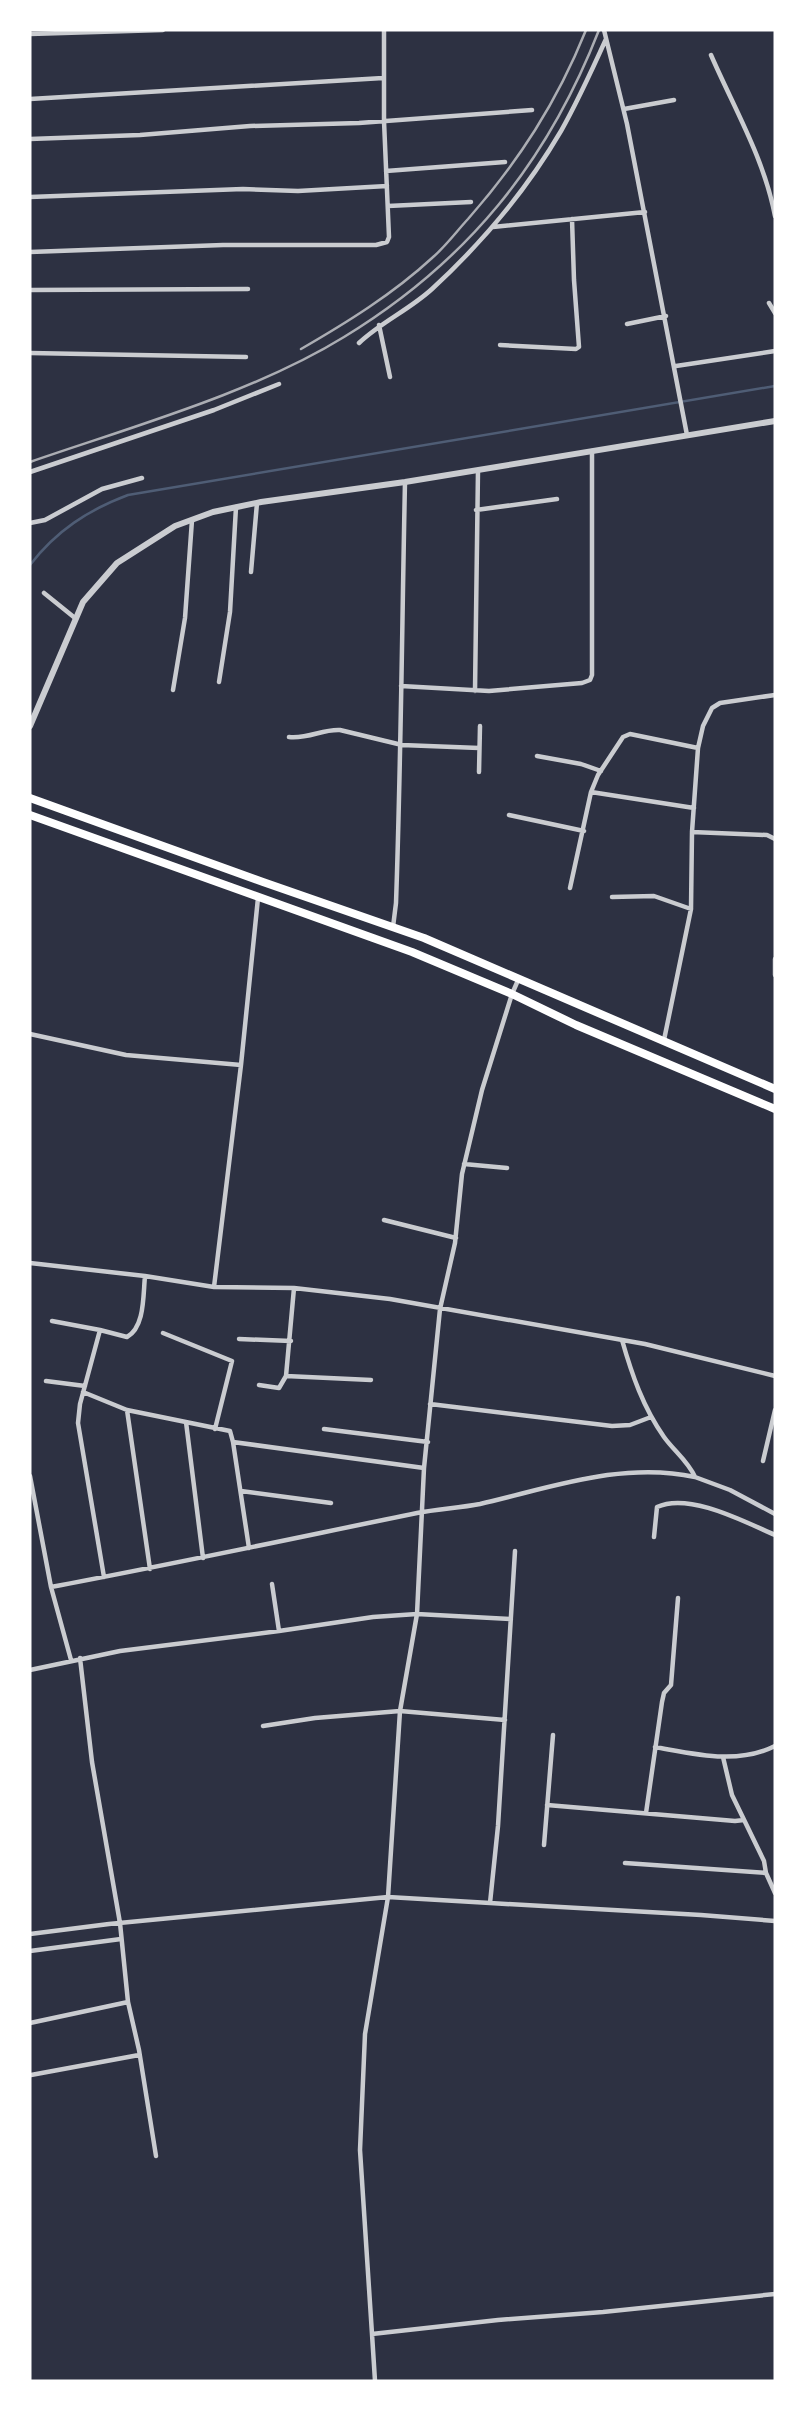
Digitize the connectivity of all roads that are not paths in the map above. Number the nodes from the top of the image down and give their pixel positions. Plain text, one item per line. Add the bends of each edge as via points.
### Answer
1 (163, 30) edge
2 (384, 30) edge
3 (604, 30) edge
4 (30, 34) edge
5 (607, 38) junction
6 (711, 55) dead end
7 (383, 78) junction
8 (30, 99) edge
9 (674, 100) dead end
10 (624, 109) junction
11 (532, 110) dead end
12 (384, 121) junction
13 (30, 139) edge
14 (505, 162) dead end
15 (386, 171) junction
16 (387, 186) junction
17 (30, 197) edge
18 (471, 202) dead end
19 (388, 206) junction
20 (645, 212) junction
21 (775, 216) edge
22 (572, 219) junction
23 (492, 227) junction
24 (30, 252) edge
25 (248, 289) dead end
26 (30, 290) edge
27 (769, 303) dead end
28 (775, 313) edge
29 (666, 316) junction
30 (626, 324) dead end
31 (379, 325) junction
32 (359, 343) dead end
33 (500, 345) dead end
34 (775, 351) edge
35 (30, 353) edge
36 (246, 357) dead end
37 (676, 366) junction
38 (390, 377) dead end
39 (279, 384) dead end
40 (775, 421) edge
41 (687, 435) junction
42 (593, 450) junction
43 (478, 470) junction
44 (30, 472) edge
45 (142, 478) dead end
46 (405, 482) junction
47 (557, 499) dead end
48 (257, 503) junction
49 (236, 507) junction
50 (476, 510) junction
51 (192, 520) junction
52 (30, 523) edge
53 (251, 572) dead end
54 (44, 593) dead end
55 (75, 618) junction
56 (219, 682) dead end
57 (401, 687) junction
58 (173, 690) dead end
59 (475, 691) junction
60 (775, 695) edge
61 (30, 726) edge
62 (480, 726) dead end
63 (289, 737) dead end
64 (402, 745) junction
65 (479, 748) junction
66 (698, 748) junction
67 (537, 756) dead end
68 (601, 771) junction
69 (479, 772) dead end
70 (591, 792) junction
71 (30, 798) edge
72 (694, 808) junction
73 (30, 815) edge
74 (509, 815) dead end
75 (584, 831) junction
76 (692, 831) junction
77 (775, 839) edge
78 (570, 888) dead end
79 (258, 897) junction
80 (612, 897) dead end
81 (691, 909) junction
82 (393, 928) junction
83 (775, 959) edge
84 (775, 975) edge
85 (519, 978) junction
86 (512, 994) junction
87 (30, 1034) edge
88 (664, 1040) junction
89 (241, 1065) junction
90 (775, 1089) edge
91 (775, 1109) edge
92 (464, 1164) junction
93 (507, 1168) dead end
94 (384, 1220) dead end
95 (456, 1238) junction
96 (30, 1263) edge
97 (145, 1276) junction
98 (214, 1287) junction
99 (294, 1289) junction
100 (440, 1309) junction
101 (52, 1321) dead end
102 (100, 1330) junction
103 (163, 1333) dead end
104 (239, 1339) dead end
105 (622, 1340) junction
106 (290, 1341) junction
107 (775, 1376) edge
108 (286, 1377) junction
109 (371, 1380) dead end
110 (46, 1381) dead end
111 (259, 1385) dead end
112 (84, 1389) junction
113 (430, 1404) junction
114 (127, 1410) junction
115 (775, 1410) edge
116 (651, 1417) junction
117 (186, 1422) junction
118 (215, 1429) junction
119 (324, 1429) dead end
120 (233, 1442) junction
121 (428, 1442) junction
122 (763, 1461) dead end
123 (424, 1468) junction
124 (30, 1476) edge
125 (695, 1477) junction
126 (241, 1491) junction
127 (331, 1503) dead end
128 (421, 1512) junction
129 (775, 1514) edge
130 (775, 1535) edge
131 (654, 1536) dead end
132 (249, 1548) junction
133 (515, 1551) dead end
134 (203, 1558) junction
135 (150, 1569) junction
136 (104, 1577) junction
137 (272, 1584) dead end
138 (51, 1587) junction
139 (678, 1598) dead end
140 (417, 1614) junction
141 (511, 1619) junction
142 (279, 1632) junction
143 (80, 1658) junction
144 (71, 1660) junction
145 (30, 1670) edge
146 (400, 1711) junction
147 (505, 1720) junction
148 (263, 1726) dead end
149 (554, 1735) dead end
150 (775, 1746) edge
151 (655, 1747) junction
152 (723, 1757) junction
153 (547, 1805) junction
154 (646, 1813) junction
155 (744, 1820) junction
156 (544, 1845) dead end
157 (625, 1863) dead end
158 (766, 1873) junction
159 (775, 1893) edge
160 (388, 1897) junction
161 (490, 1903) junction
162 (775, 1921) edge
163 (120, 1923) junction
164 (30, 1934) edge
165 (121, 1939) junction
166 (30, 1951) edge
167 (128, 2002) junction
168 (30, 2023) edge
169 (139, 2055) junction
170 (31, 2075) edge
171 (156, 2157) dead end
172 (775, 2294) edge
173 (372, 2334) junction
174 (375, 2381) edge

1 - 4 street
2 - 7 street
3 - 5 street
5 - 10 street
5 - 23 street via 562,129
6 - 21 street via 765,175
7 - 8 street
7 - 12 street
9 - 10 street
10 - 20 street
11 - 12 street
12 - 13 street
12 - 15 street
14 - 15 street
15 - 16 street
16 - 17 street
16 - 19 street
18 - 19 street
19 - 24 street via 389,237 376,245
20 - 22 street
20 - 29 street
22 - 23 street
22 - 33 street via 579,347
23 - 31 street via 430,291
25 - 26 street
27 - 28 street
29 - 30 street
29 - 37 street
31 - 32 street
31 - 38 street
34 - 37 street
35 - 36 street
37 - 41 street
39 - 44 street via 214,411
40 - 41 street
41 - 42 street
42 - 43 street
42 - 59 street via 590,680
43 - 46 street
43 - 50 street
45 - 52 street via 102,489 45,520
46 - 48 street
46 - 57 street
47 - 50 street
48 - 49 street
48 - 53 street
49 - 51 street
49 - 56 street via 230,612
50 - 59 street
51 - 55 street via 117,564 83,602
51 - 58 street via 185,618
54 - 55 street
55 - 61 street
57 - 59 street
57 - 64 street
60 - 66 street via 728,701 712,708
62 - 65 street
63 - 64 street via 341,730
64 - 65 street
64 - 82 street
65 - 69 street
66 - 68 street via 626,734
66 - 72 street
67 - 68 street
68 - 70 street
70 - 72 street
70 - 75 street
71 - 82 highway
72 - 76 street
73 - 79 highway
74 - 75 street
75 - 78 street
76 - 77 street
76 - 81 street
79 - 86 highway
79 - 89 street
80 - 81 street via 654,896
81 - 88 street
82 - 85 highway
83 - 84 street
85 - 86 street
85 - 88 highway
86 - 91 highway
86 - 92 street
87 - 89 street via 126,1055
88 - 90 highway
89 - 98 street
92 - 93 street
92 - 95 street
94 - 95 street
95 - 100 street
96 - 97 street
97 - 98 street
97 - 102 street via 134,1332 127,1337
98 - 99 street
99 - 100 street via 390,1298
99 - 106 street
100 - 105 street
100 - 113 street
101 - 102 street
102 - 112 street
103 - 118 street via 232,1360
104 - 106 street
105 - 107 street
105 - 116 street via 632,1378
106 - 108 street
108 - 109 street
108 - 111 street via 279,1388
110 - 112 street
112 - 114 street
112 - 136 street via 78,1423
113 - 116 street via 612,1426
113 - 121 street
114 - 117 street
114 - 135 street
115 - 122 street
116 - 125 street
117 - 118 street
117 - 134 street
118 - 120 street via 230,1431
119 - 121 street
120 - 123 street
120 - 126 street
121 - 123 street
123 - 128 street
124 - 138 street
125 - 128 street via 610,1475
125 - 129 street
126 - 127 street
126 - 132 street
128 - 132 street
128 - 140 street
130 - 131 street via 702,1506 678,1503 657,1507
132 - 134 street
133 - 141 street
134 - 135 street
135 - 136 street
136 - 138 street
137 - 142 street
138 - 144 street
139 - 151 street via 671,1685 664,1694
140 - 141 street
140 - 142 street
140 - 146 street
141 - 147 street
142 - 143 street
143 - 144 street
143 - 163 street via 92,1762
144 - 145 street
146 - 147 street
146 - 148 street
146 - 160 street
147 - 161 street
149 - 153 street
150 - 152 street
151 - 152 street
151 - 154 street
152 - 155 street
153 - 154 street
153 - 156 street
154 - 155 street
155 - 158 street
157 - 158 street
158 - 159 street
160 - 161 street
160 - 163 street
160 - 173 street via 365,2034 360,2150
161 - 162 street
163 - 164 street
163 - 165 street
165 - 166 street
165 - 167 street
167 - 168 street
167 - 169 street
169 - 170 street
169 - 171 street
172 - 173 street
173 - 174 street

